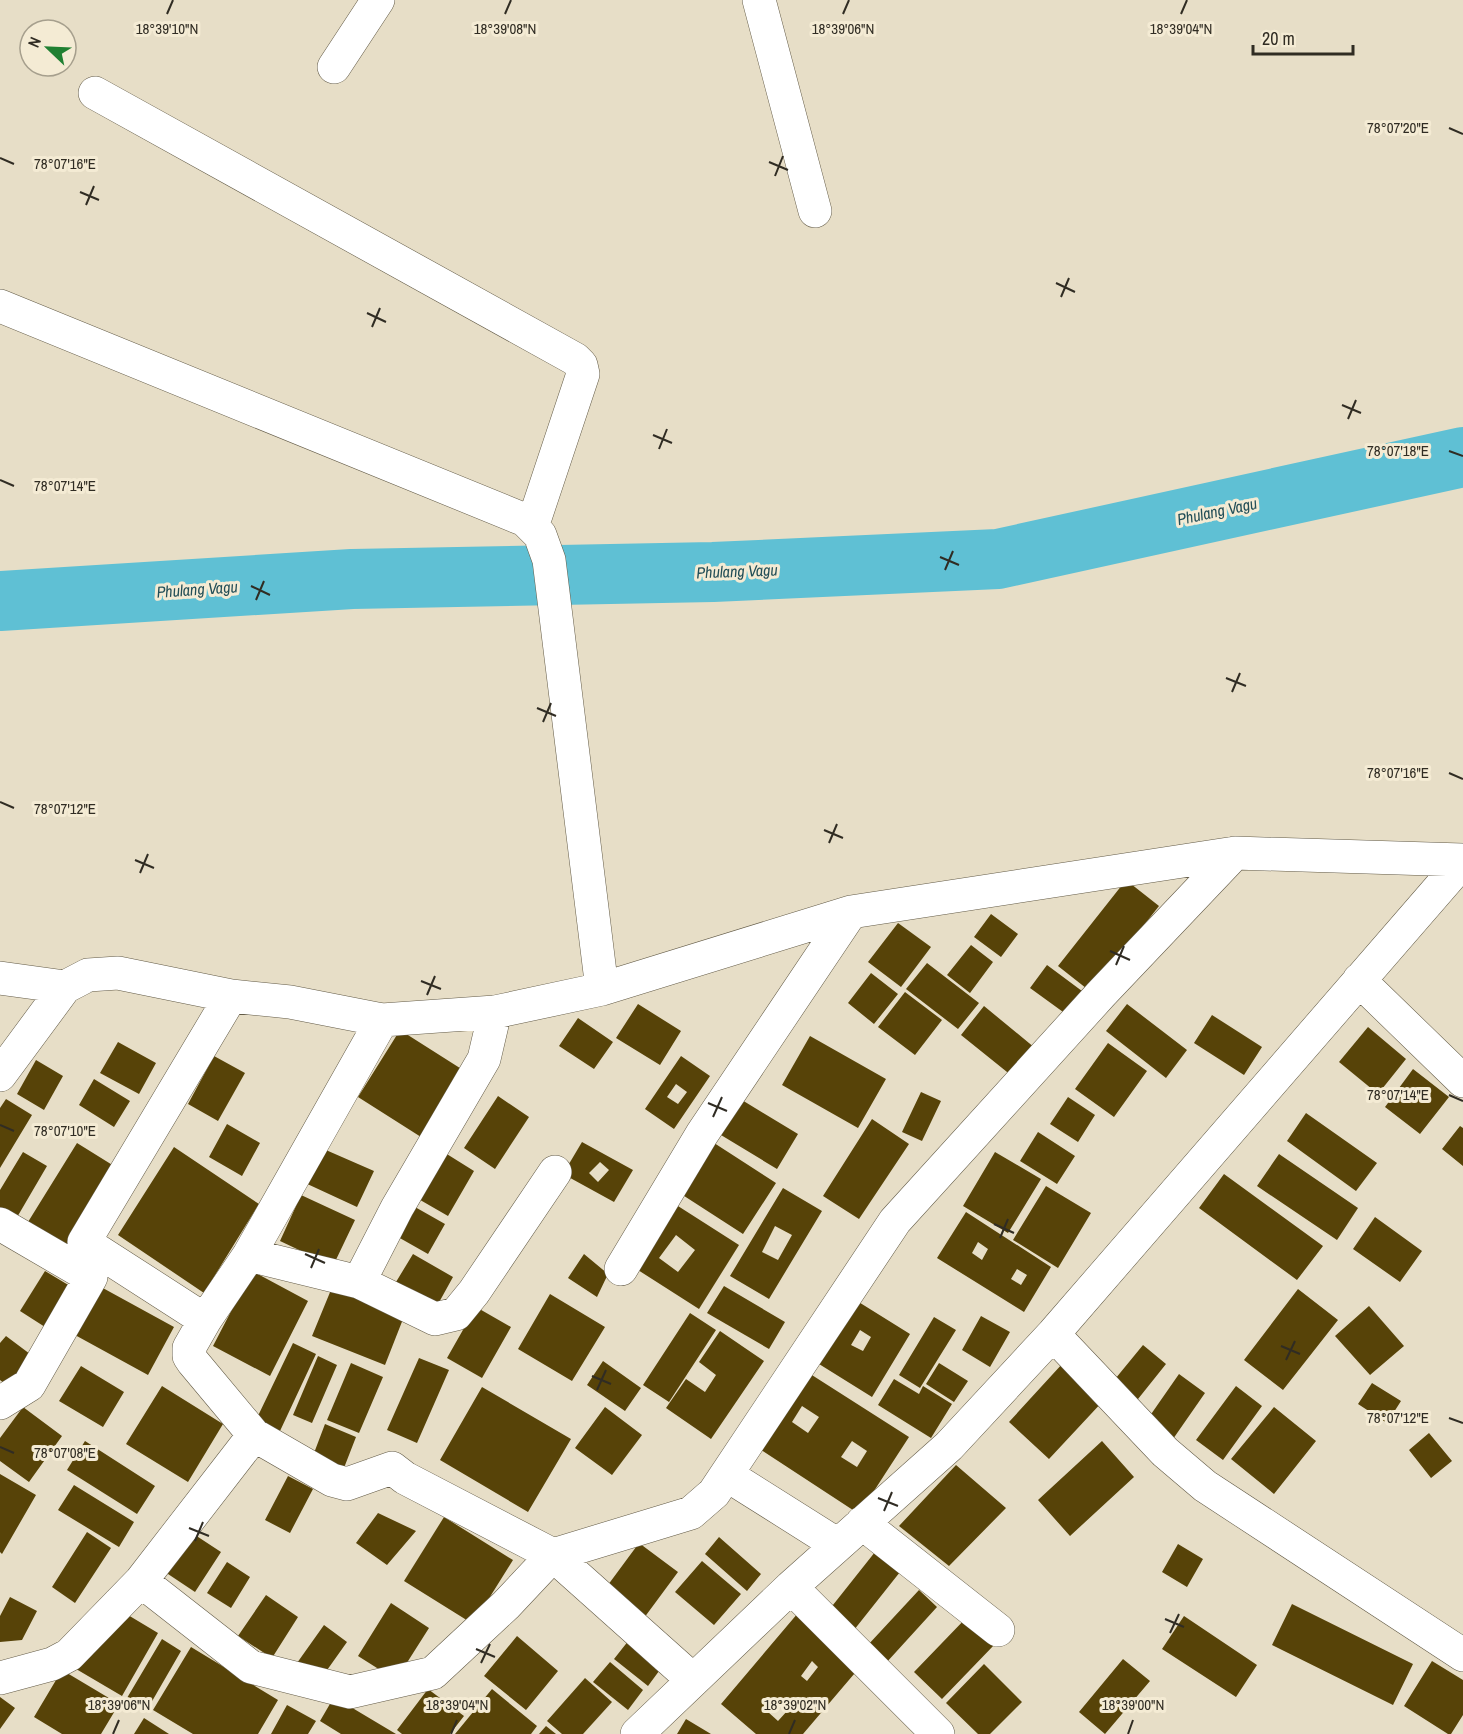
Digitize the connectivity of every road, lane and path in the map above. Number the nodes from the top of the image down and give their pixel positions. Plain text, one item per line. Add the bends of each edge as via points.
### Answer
1 (378, 0) edge
2 (759, 0) edge
3 (334, 68) dead end
4 (95, 93) dead end
5 (815, 211) dead end
6 (0, 306) edge
7 (532, 527) junction
8 (1235, 853) junction
9 (1463, 860) edge
10 (851, 912) junction
11 (0, 978) edge
12 (1359, 980) junction
13 (65, 987) junction
14 (602, 989) junction
15 (231, 996) junction
16 (495, 1012) junction
17 (382, 1020) junction
18 (0, 1075) edge
19 (1463, 1081) edge
20 (555, 1172) dead end
21 (0, 1224) edge
22 (84, 1242) junction
23 (249, 1255) junction
24 (621, 1269) dead end
25 (91, 1278) junction
26 (359, 1282) junction
27 (205, 1320) junction
28 (1053, 1334) junction
29 (0, 1403) edge
30 (254, 1435) junction
31 (727, 1475) junction
32 (850, 1534) junction
33 (554, 1555) junction
34 (141, 1581) junction
35 (791, 1587) junction
36 (998, 1630) dead end
37 (1463, 1655) edge
38 (0, 1678) edge
39 (693, 1680) junction
40 (637, 1734) edge
41 (938, 1734) edge

1 - 3 street
2 - 5 street
4 - 7 street via 575,359 583,374
6 - 7 street via 525,520
7 - 14 street via 540,535 549,560
8 - 9 street
8 - 10 street
8 - 31 street via 895,1221
9 - 12 street
10 - 14 street
10 - 24 street via 702,1134
11 - 13 street
12 - 19 street
12 - 28 street
13 - 15 street via 88,975 118,973
13 - 18 street
14 - 16 street
15 - 17 street via 290,1002
15 - 22 street
16 - 17 street
16 - 26 street via 483,1059
17 - 23 street
20 - 26 street via 456,1314 435,1318
21 - 25 street
22 - 25 street
22 - 27 street
23 - 26 street
23 - 27 street
25 - 29 street via 29,1385
27 - 30 street via 189,1348 189,1356
28 - 32 street via 949,1446
28 - 37 street via 1165,1452 1205,1486
30 - 33 street via 332,1480 347,1484 392,1468
30 - 34 street
31 - 32 street
31 - 33 street via 691,1513
32 - 35 street
32 - 36 street
33 - 34 street via 433,1673 350,1692 251,1667
33 - 39 street
34 - 38 street via 69,1655 52,1664
35 - 39 street
35 - 41 street
39 - 40 street

